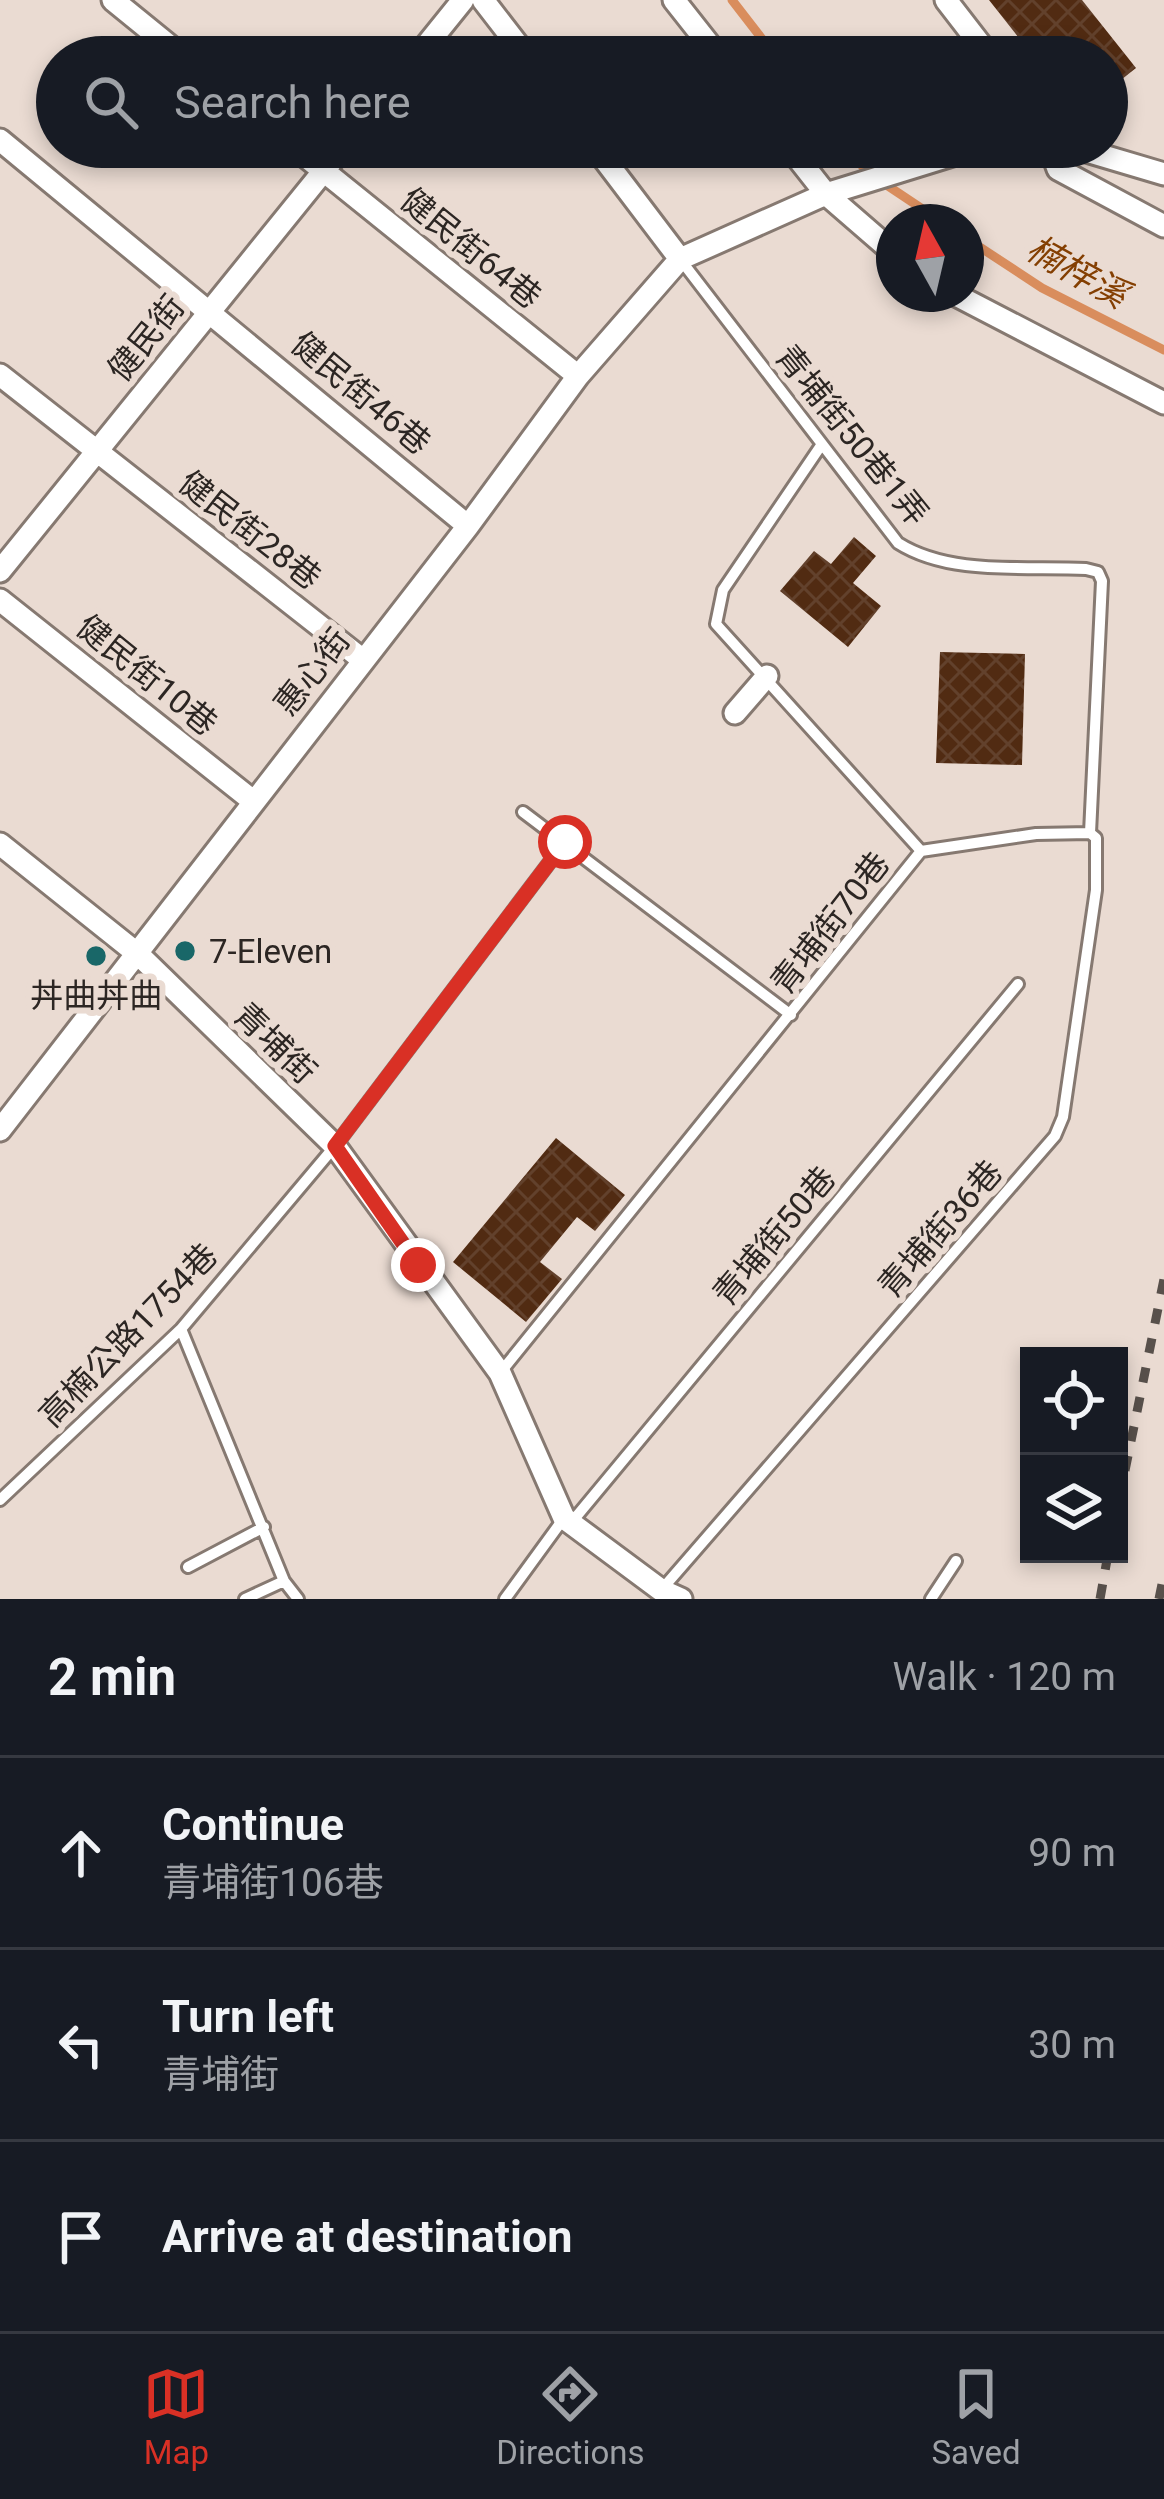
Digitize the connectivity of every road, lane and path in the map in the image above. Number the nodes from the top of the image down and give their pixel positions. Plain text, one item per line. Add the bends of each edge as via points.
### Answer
1 (113, 0) edge
2 (463, 0) edge
3 (483, 0) edge
4 (674, 0) edge
5 (946, 0) edge
6 (157, 36) edge
7 (433, 36) edge
8 (510, 36) edge
9 (702, 36) edge
10 (974, 36) edge
11 (0, 140) edge
12 (1128, 164) edge
13 (319, 168) edge
14 (327, 168) edge
15 (611, 168) edge
16 (806, 168) edge
17 (910, 168) edge
18 (1057, 168) edge
19 (324, 172) junction
20 (1164, 175) edge
21 (826, 194) junction
22 (1164, 226) edge
23 (876, 237) edge
24 (680, 259) junction
25 (984, 310) edge
26 (211, 311) junction
27 (0, 375) edge
28 (578, 376) junction
29 (1164, 403) edge
30 (822, 444) junction
31 (97, 451) junction
32 (468, 526) junction
33 (0, 571) edge
34 (0, 600) edge
35 (363, 660) junction
36 (767, 676) junction
37 (735, 712) dead end
38 (253, 801) junction
39 (524, 812) dead end
40 (1090, 833) junction
41 (565, 842) junction
42 (0, 844) edge
43 (921, 851) junction
44 (139, 955) junction
45 (1018, 984) dead end
46 (791, 1016) junction
47 (0, 1130) edge
48 (335, 1146) junction
49 (181, 1330) junction
50 (500, 1373) junction
51 (0, 1500) edge
52 (567, 1520) junction
53 (264, 1527) junction
54 (956, 1561) dead end
55 (188, 1567) dead end
56 (284, 1581) junction
57 (671, 1594) edge
58 (245, 1599) edge
59 (298, 1599) edge
60 (505, 1599) edge
61 (931, 1599) edge

1 - 6 street
2 - 7 street
3 - 8 street
4 - 9 street
5 - 10 street
11 - 26 street, 健民街46巷
12 - 20 street
13 - 19 street, 健民街64巷
14 - 19 street, 健民街
15 - 24 street
16 - 21 street
17 - 21 street
18 - 22 street
19 - 26 street, 健民街
19 - 28 street, 健民街64巷
21 - 23 street
21 - 24 street
24 - 28 street, 惠心街
24 - 30 lane, 青埔街50巷1弄
25 - 29 street
26 - 31 street, 健民街
26 - 32 street, 健民街46巷
27 - 31 street, 健民街28巷
28 - 32 street, 惠心街
30 - 36 lane, 青埔街70巷 via 723,590 716,624
30 - 40 lane, 青埔街50巷1弄 via 898,542 920,557 1098,572
31 - 33 street, 健民街
31 - 35 street, 健民街28巷
32 - 35 street, 惠心街
34 - 38 street, 健民街10巷
35 - 38 street, 惠心街
36 - 37 street
36 - 43 lane, 青埔街70巷
38 - 44 street, 惠心街
39 - 41 lane
40 - 43 lane
40 - 57 lane, 青埔街36巷 via 1096,890 1055,1136
41 - 46 lane
41 - 48 lane, 高楠公路1754巷
42 - 44 street, 青埔街
43 - 46 lane, 青埔街70巷
44 - 47 street, 惠心街
44 - 48 street, 青埔街
45 - 52 lane, 青埔街50巷
46 - 50 lane, 青埔街70巷
48 - 49 lane, 高楠公路1754巷
48 - 50 street, 青埔街
49 - 51 lane, 高楠公路1754巷
49 - 53 lane
50 - 52 street, 青埔街
52 - 57 street, 青埔街
52 - 60 lane, 青埔街50巷
53 - 55 lane
53 - 56 lane
54 - 61 lane
56 - 58 lane
56 - 59 lane

